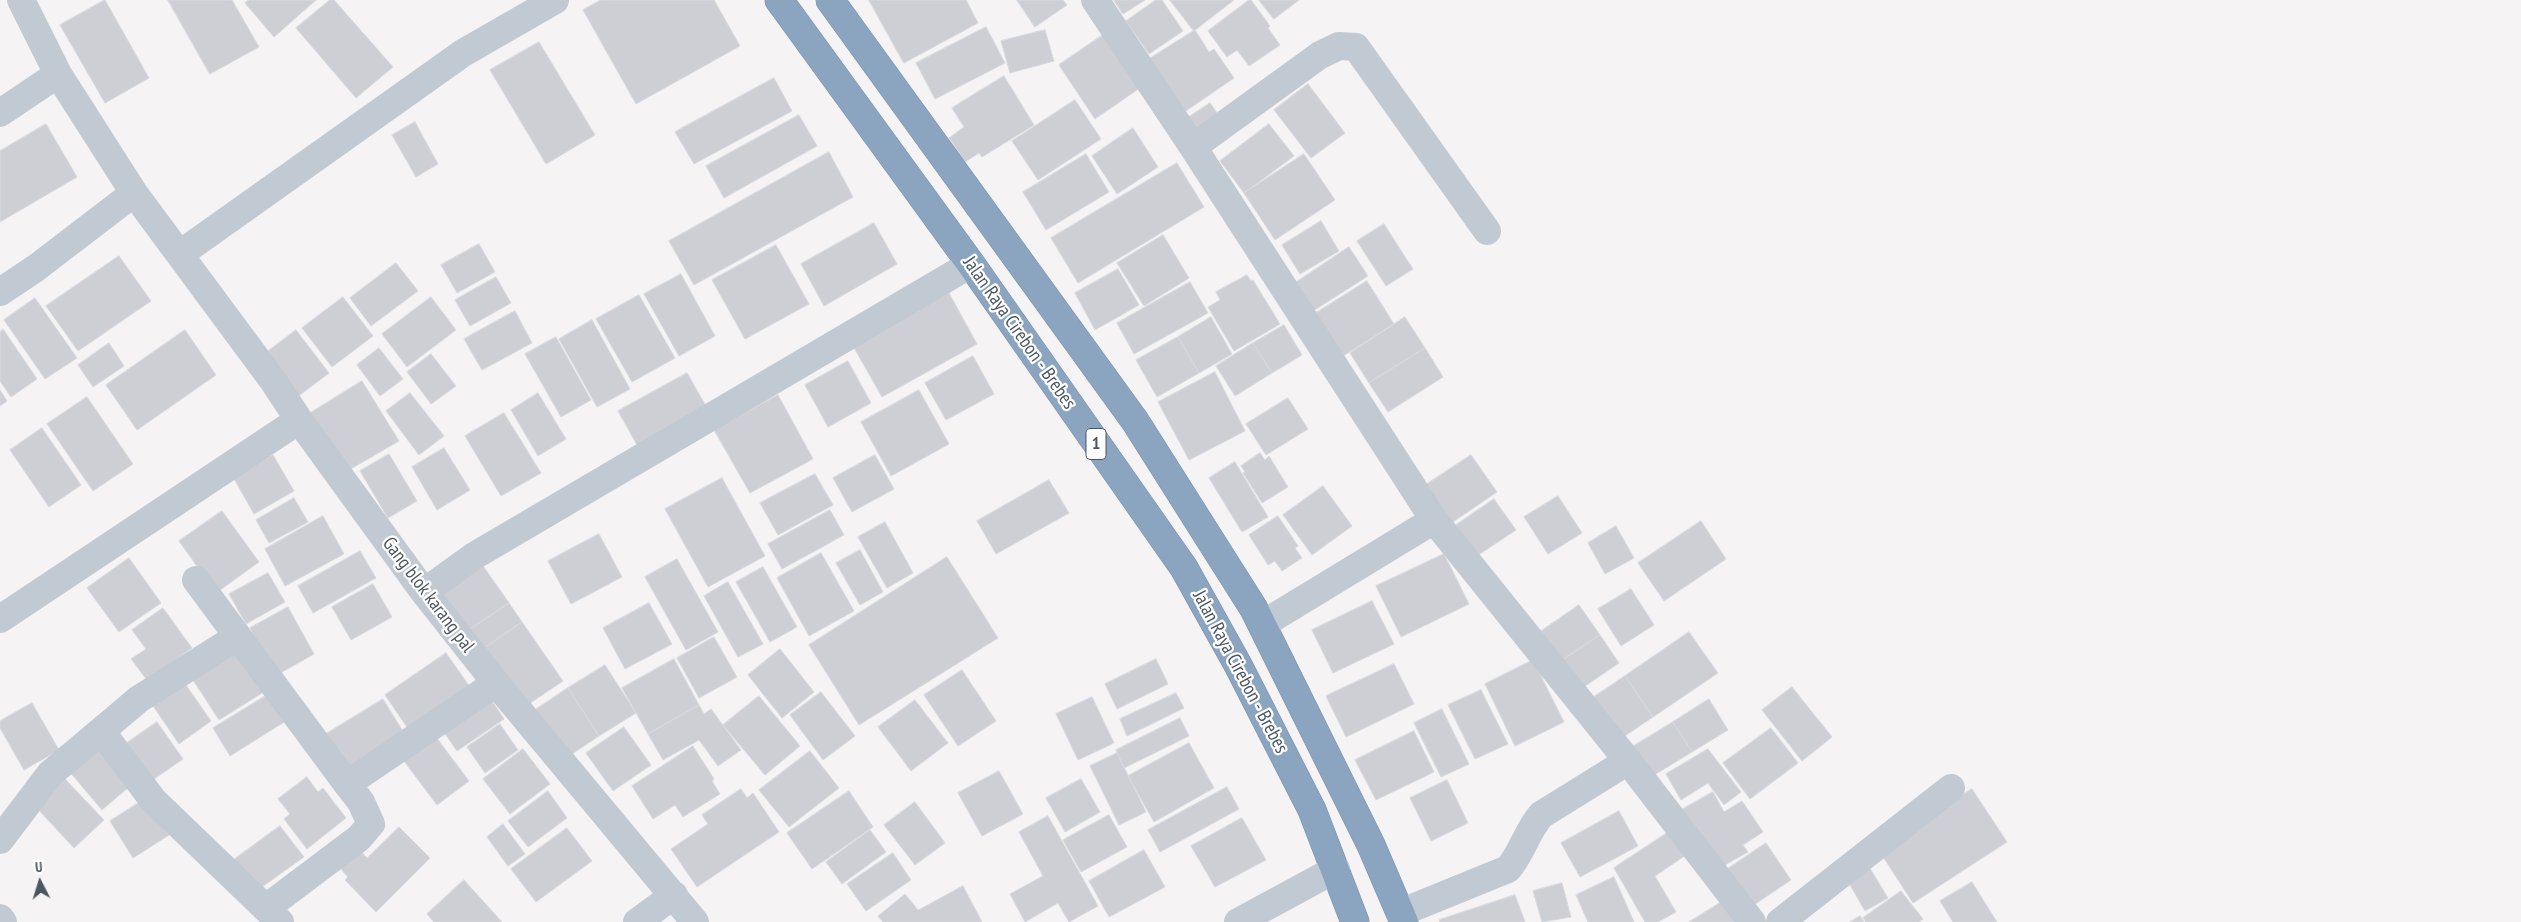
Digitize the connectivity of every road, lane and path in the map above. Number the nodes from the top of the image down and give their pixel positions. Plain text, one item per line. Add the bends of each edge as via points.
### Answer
1 (21, 0) edge
2 (555, 0) edge
3 (779, 0) edge
4 (1095, 0) edge
5 (832, 1) edge
6 (58, 74) junction
7 (0, 113) edge
8 (1193, 147) junction
9 (134, 193) junction
10 (1487, 231) dead end
11 (180, 254) junction
12 (971, 264) junction
13 (0, 292) edge
14 (299, 420) junction
15 (1434, 520) junction
16 (196, 580) dead end
17 (424, 592) junction
18 (0, 619) edge
19 (1263, 624) junction
20 (237, 637) junction
21 (496, 683) junction
22 (101, 731) junction
23 (1628, 761) junction
24 (347, 784) junction
25 (1950, 788) dead end
26 (0, 840) edge
27 (1336, 869) junction
28 (674, 895) junction
29 (273, 915) edge
30 (1402, 917) edge
31 (0, 918) edge
32 (3, 922) edge
33 (637, 922) edge
34 (695, 922) edge
35 (1238, 922) edge
36 (1355, 922) edge
37 (1752, 922) edge
38 (1780, 922) edge

1 - 6 street, Gang blok karang pal
2 - 11 street via 463,52
3 - 12 highway, Jalan Raya Cirebon - Brebes / 1
4 - 8 street
5 - 19 highway, Jalan Raya Cirebon - Brebes via 1135,421
6 - 7 street
6 - 9 street, Gang blok karang pal
8 - 10 street via 1320,55 1339,46 1356,47
8 - 15 street
9 - 11 street, Gang blok karang pal
9 - 13 street
11 - 14 street, Gang blok karang pal
12 - 17 street via 474,556
12 - 27 highway, Jalan Raya Cirebon - Brebes / 1 via 1184,568 1312,810
14 - 17 street, Gang blok karang pal
14 - 18 street
15 - 19 street
15 - 23 street
16 - 20 street
17 - 21 street, Gang blok karang pal
19 - 30 highway, Jalan Raya Cirebon - Brebes via 1371,845
20 - 22 street via 139,699
20 - 24 street
21 - 24 street
21 - 28 street, Gang blok karang pal
22 - 26 street via 50,774
22 - 29 street via 153,800
23 - 30 street via 1541,815 1508,869
23 - 37 street
24 - 29 street via 361,802 371,824
25 - 38 street
27 - 35 street
27 - 36 highway, Jalan Raya Cirebon - Brebes / 1
28 - 33 street
28 - 34 street, Gang blok karang pal
31 - 32 street

